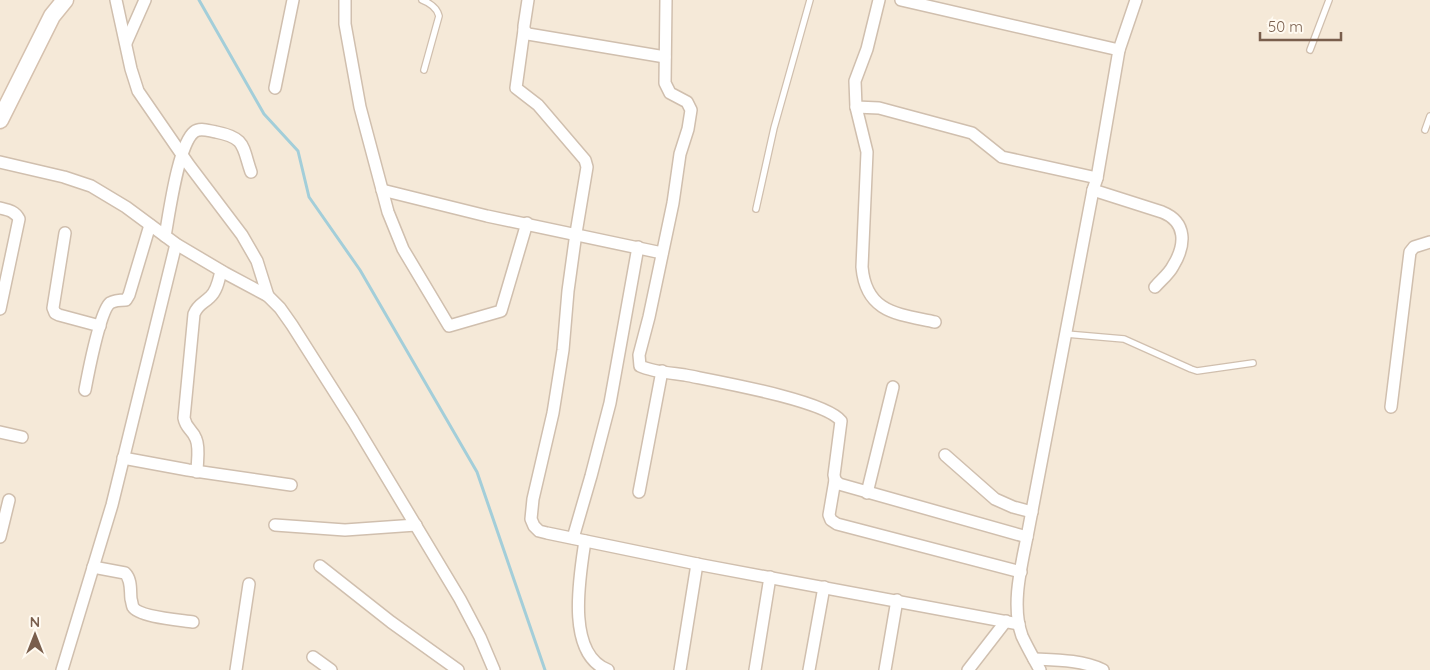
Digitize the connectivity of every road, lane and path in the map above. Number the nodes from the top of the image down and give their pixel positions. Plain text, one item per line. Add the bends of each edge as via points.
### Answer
1 (65, 0) edge
2 (116, 0) edge
3 (145, 0) edge
4 (293, 0) edge
5 (345, 0) edge
6 (422, 0) edge
7 (528, 0) edge
8 (666, 0) edge
9 (810, 0) edge
10 (879, 0) edge
11 (901, 0) edge
12 (1136, 0) edge
13 (1330, 0) edge
14 (524, 30) junction
15 (126, 43) junction
16 (1119, 50) junction
17 (1310, 50) dead end
18 (665, 57) junction
19 (424, 70) dead end
20 (275, 88) dead end
21 (856, 107) junction
22 (1430, 116) edge
23 (0, 120) edge
24 (1425, 130) dead end
25 (182, 155) junction
26 (0, 162) edge
27 (251, 172) dead end
28 (1097, 178) junction
29 (382, 190) junction
30 (1093, 190) junction
31 (0, 208) edge
32 (756, 209) dead end
33 (527, 224) junction
34 (150, 225) junction
35 (65, 233) dead end
36 (576, 233) junction
37 (165, 236) junction
38 (1430, 242) edge
39 (176, 244) junction
40 (638, 247) junction
41 (662, 253) junction
42 (221, 271) junction
43 (1155, 288) dead end
44 (268, 296) junction
45 (0, 309) edge
46 (936, 322) dead end
47 (100, 326) junction
48 (1066, 334) junction
49 (1253, 363) dead end
50 (662, 372) junction
51 (892, 387) dead end
52 (84, 390) dead end
53 (1391, 406) dead end
54 (0, 432) edge
55 (22, 436) dead end
56 (945, 455) dead end
57 (123, 458) junction
58 (197, 472) junction
59 (835, 480) junction
60 (291, 485) dead end
61 (639, 492) dead end
62 (867, 492) junction
63 (9, 500) dead end
64 (1032, 512) junction
65 (275, 525) dead end
66 (416, 525) junction
67 (0, 537) edge
68 (1027, 537) junction
69 (573, 538) junction
70 (585, 541) junction
71 (697, 564) junction
72 (320, 566) dead end
73 (93, 567) junction
74 (1021, 572) junction
75 (770, 577) junction
76 (249, 584) dead end
77 (824, 587) junction
78 (897, 600) junction
79 (1006, 621) junction
80 (193, 622) dead end
81 (1019, 624) junction
82 (313, 657) dead end
83 (1037, 667) edge
84 (62, 670) edge
85 (236, 670) edge
86 (331, 670) edge
87 (458, 670) edge
88 (494, 670) edge
89 (608, 670) edge
90 (680, 670) edge
91 (755, 670) edge
92 (810, 670) edge
93 (884, 670) edge
94 (968, 670) edge
95 (1103, 670) edge

1 - 23 street via 52,16
2 - 15 street
3 - 15 street
4 - 20 street
5 - 29 street via 345,24 360,107
6 - 19 lane via 432,5 439,16
7 - 14 street
8 - 18 street
9 - 32 lane via 774,128
10 - 21 street via 855,81
11 - 16 street
12 - 16 street
13 - 17 lane
14 - 18 street via 534,36
14 - 36 street via 516,88 538,105 585,160 587,167
15 - 25 street via 138,91
16 - 28 street
18 - 41 street via 667,89 687,102 691,110
21 - 28 street via 879,108 972,133 1002,157
21 - 46 street via 867,152 862,267 866,289 878,303 892,312
22 - 24 lane
25 - 27 street via 189,138 197,130 232,136 241,144
25 - 37 street
25 - 44 street via 242,234 257,260
26 - 34 street via 64,176 91,186
28 - 30 street
29 - 33 street
29 - 33 street via 403,249 449,326 501,312
30 - 43 street via 1162,212 1177,221 1182,234 1180,250 1172,268
30 - 48 street
31 - 45 street via 12,211 19,219
33 - 36 street
34 - 37 street
34 - 47 street via 129,295 126,300 109,304
35 - 47 street via 53,308 55,313 65,318
36 - 40 street
36 - 69 street via 555,404 531,512 531,519 539,531
37 - 39 street
38 - 53 street via 1414,247 1410,252
39 - 42 street
39 - 57 street
40 - 41 street
40 - 69 street via 610,403
41 - 50 street via 638,362 645,369
42 - 44 street
42 - 58 street via 215,292 197,307 194,314 184,418 198,445
44 - 66 street via 292,325
47 - 52 street
48 - 49 lane via 1124,339 1197,371
48 - 64 street
50 - 59 street via 726,383 830,412 841,421
50 - 61 street
51 - 62 street
54 - 55 street
56 - 64 street via 995,499
57 - 58 street
57 - 73 street
58 - 60 street
59 - 62 street
59 - 74 street via 829,515 837,524
62 - 68 street
63 - 67 street
64 - 68 street
65 - 66 street via 345,530
66 - 88 street via 464,607
68 - 74 street
69 - 70 street
70 - 71 street
70 - 89 street via 578,595 579,619 590,657
71 - 75 street
71 - 90 street
72 - 87 street
73 - 80 street via 129,577 132,602 138,611
73 - 84 street
74 - 81 street
75 - 77 street
75 - 91 street
76 - 85 street
77 - 78 street
77 - 92 street
78 - 79 street
78 - 93 street
79 - 81 street
79 - 94 street
81 - 83 street
82 - 86 street
83 - 95 street via 1072,662

